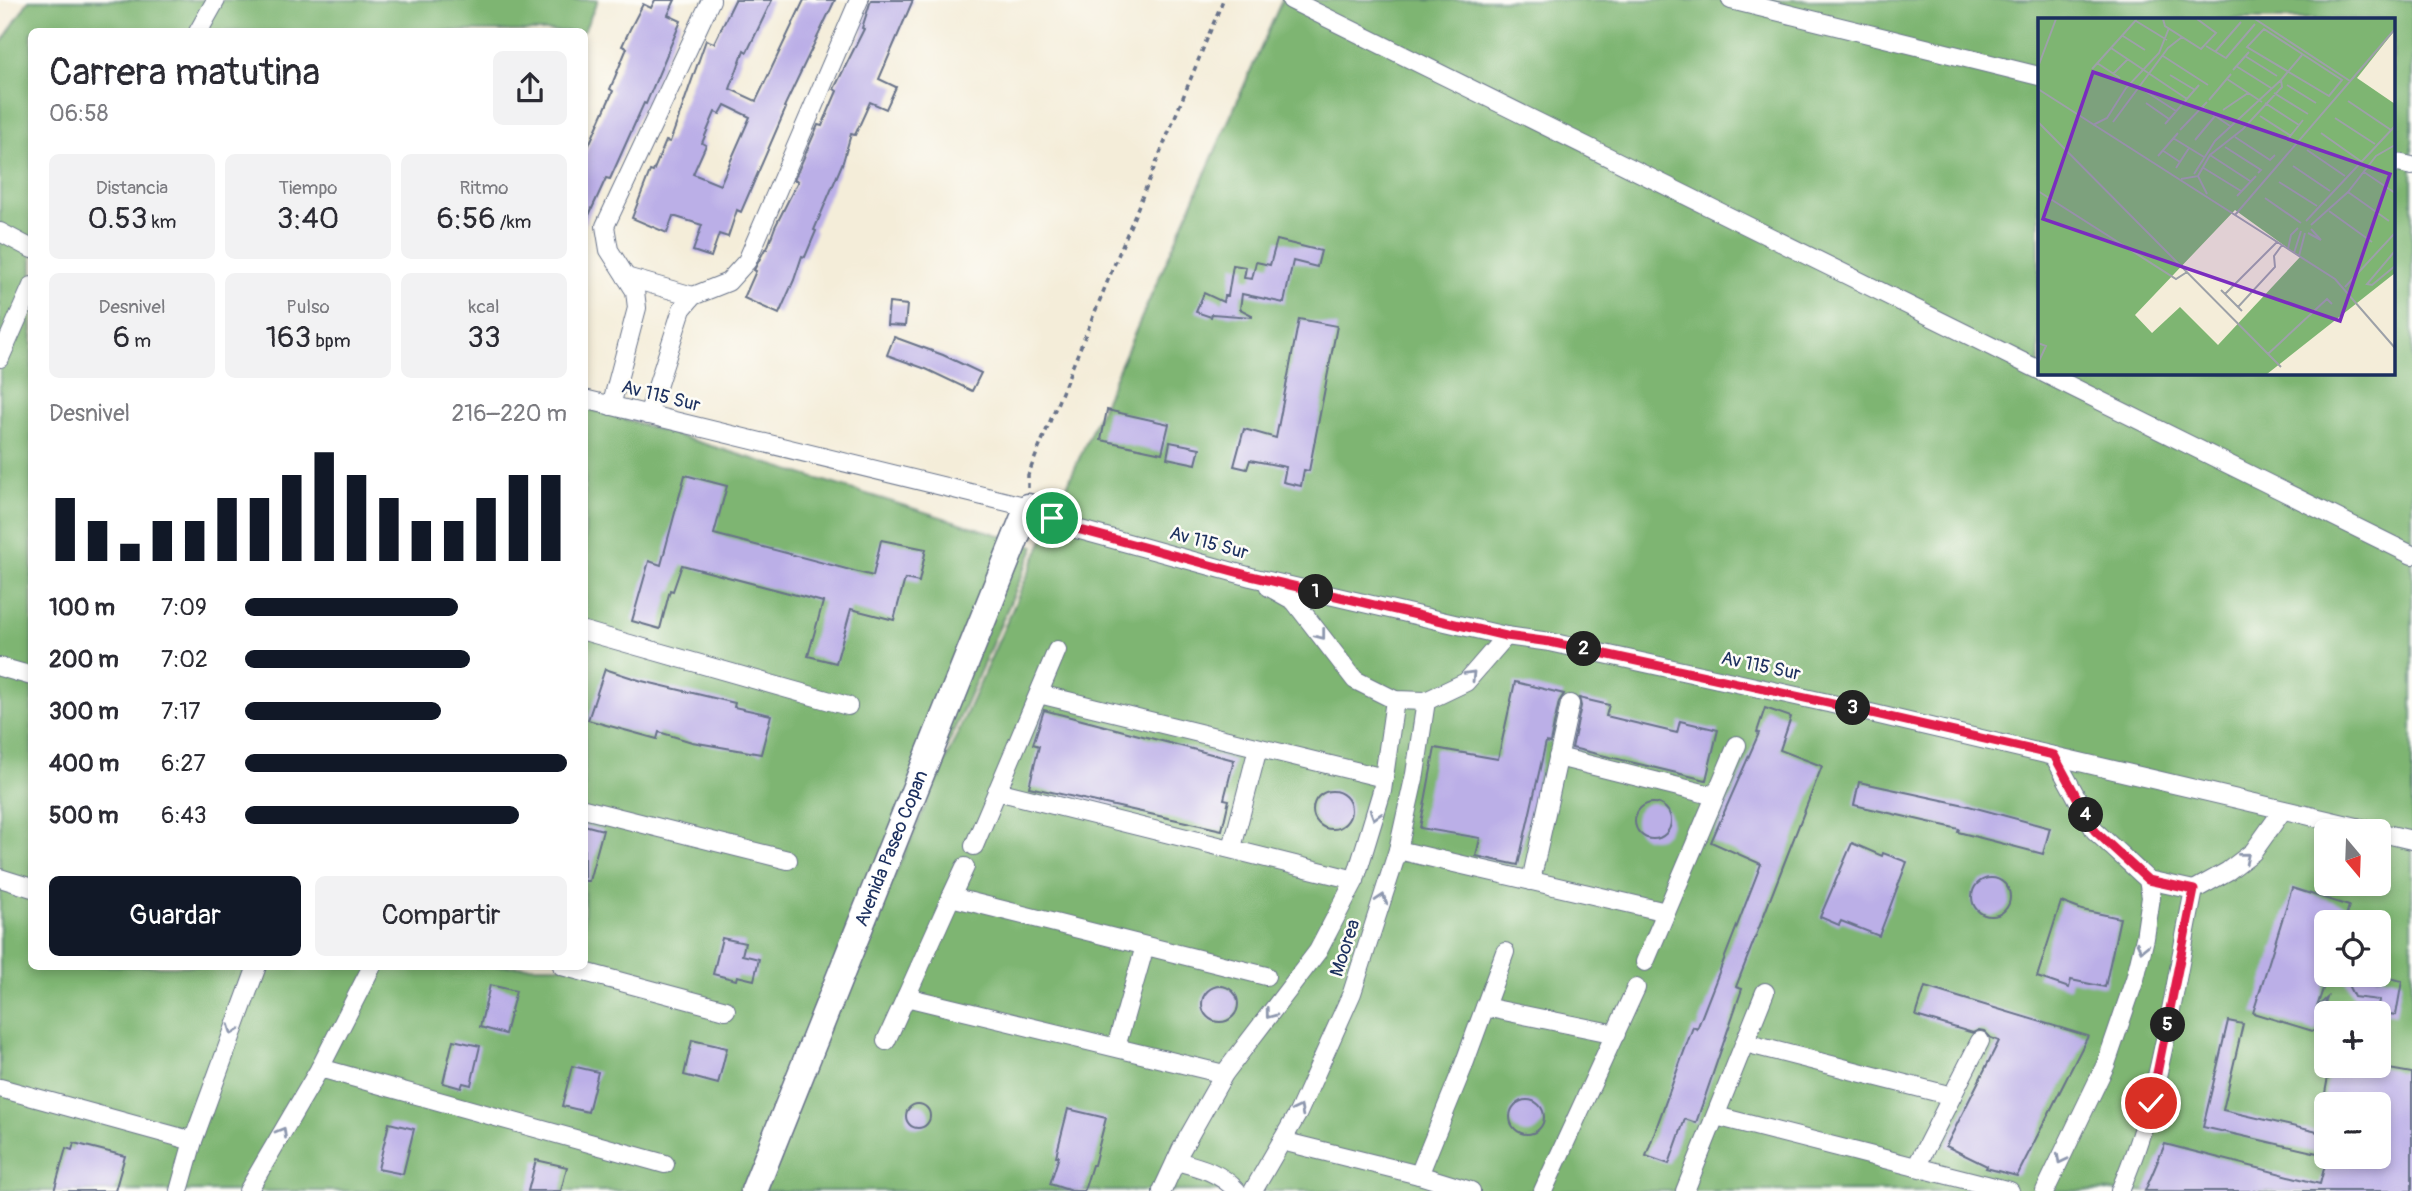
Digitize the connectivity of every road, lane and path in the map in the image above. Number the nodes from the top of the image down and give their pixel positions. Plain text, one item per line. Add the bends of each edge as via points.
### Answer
1 (216, 0) edge
2 (711, 0) edge
3 (859, 0) edge
4 (1223, 0) edge
5 (1292, 0) edge
6 (1731, 0) edge
7 (200, 28) edge
8 (2038, 76) edge
9 (2394, 162) edge
10 (2412, 166) edge
11 (0, 232) edge
12 (28, 247) edge
13 (626, 278) junction
14 (28, 295) edge
15 (693, 296) junction
16 (0, 358) edge
17 (2038, 370) edge
18 (2046, 374) edge
19 (588, 400) edge
20 (611, 406) junction
21 (648, 415) junction
22 (1028, 507) junction
23 (2412, 555) edge
24 (1251, 576) junction
25 (588, 632) edge
26 (1506, 636) junction
27 (1057, 650) dead end
28 (0, 667) edge
29 (28, 675) edge
30 (1038, 694) junction
31 (1395, 699) junction
32 (1426, 701) junction
33 (1570, 704) dead end
34 (848, 706) dead end
35 (1737, 745) dead end
36 (1258, 748) junction
37 (2054, 755) junction
38 (1559, 757) junction
39 (1385, 771) junction
40 (1415, 774) junction
41 (997, 791) junction
42 (1715, 796) junction
43 (588, 810) edge
44 (2283, 810) junction
45 (2321, 819) edge
46 (2391, 835) edge
47 (2412, 840) edge
48 (974, 846) dead end
49 (1233, 848) junction
50 (1398, 850) junction
51 (788, 860) dead end
52 (965, 867) dead end
53 (0, 878) edge
54 (1355, 880) junction
55 (2148, 880) junction
56 (1531, 881) junction
57 (28, 886) edge
58 (2194, 890) junction
59 (951, 897) junction
60 (1666, 912) junction
61 (1145, 946) junction
62 (1505, 951) dead end
63 (1645, 962) dead end
64 (256, 970) edge
65 (370, 970) edge
66 (577, 970) edge
67 (1266, 976) dead end
68 (1636, 988) dead end
69 (1765, 992) dead end
70 (906, 997) junction
71 (1485, 1007) junction
72 (726, 1010) dead end
73 (1616, 1034) junction
74 (886, 1041) dead end
75 (1980, 1041) dead end
76 (1745, 1043) junction
77 (1116, 1047) junction
78 (320, 1068) junction
79 (1224, 1074) junction
80 (0, 1088) edge
81 (1952, 1096) junction
82 (1716, 1116) junction
83 (193, 1141) junction
84 (1282, 1141) junction
85 (1176, 1161) junction
86 (666, 1164) dead end
87 (1916, 1167) junction
88 (1419, 1175) junction
89 (179, 1191) edge
90 (248, 1191) edge
91 (754, 1191) edge
92 (1162, 1191) edge
93 (1237, 1191) edge
94 (1253, 1191) edge
95 (1471, 1191) edge
96 (1543, 1191) edge
97 (1685, 1191) edge
98 (2010, 1191) edge
99 (2045, 1191) edge
100 (2120, 1191) edge

1 - 7 street
2 - 13 street via 605,226 609,250
3 - 15 street via 747,261 727,282
4 - 22 path via 1028,475
5 - 17 street
6 - 8 street
9 - 10 street
11 - 12 street
13 - 15 street
13 - 20 street via 635,291 637,308
14 - 16 street
15 - 21 street via 682,309
18 - 23 street
19 - 20 street, Av 115 Sur
20 - 21 street, Av 115 Sur
21 - 22 street, Av 115 Sur
22 - 24 street, Av 115 Sur via 1073,528
22 - 91 main road, Avenida Paseo Copan
24 - 26 street, Av 115 Sur
24 -> 31 street via 1294,601 1355,680
25 - 34 street
32 -> 26 street via 1466,682
26 - 37 street, Av 115 Sur
27 - 30 street
28 - 29 street
30 - 36 street
30 - 41 street
31 - 32 street
31 - 39 street
32 - 40 street, Moorea
33 - 38 street
35 - 42 street
36 - 39 street
36 - 49 street
37 - 44 street, Av 115 Sur
37 - 55 street via 2095,831
38 - 42 street
38 - 56 street
39 - 40 street
39 -> 54 street
40 - 50 street, Moorea
41 - 48 street
41 - 49 street
42 - 60 street
43 - 51 street
44 - 45 street, Av 115 Sur
58 -> 44 street via 2253,852
46 - 47 street, Av 115 Sur
49 - 54 street
50 - 56 street
84 -> 50 street, Moorea via 1353,993
52 - 59 street
53 - 57 street
54 -> 79 street via 1318,951
55 - 58 street
55 -> 99 street via 2151,897 2145,938 2106,1064
56 - 60 street
58 - 100 street via 2151,1103
59 - 61 street
59 - 70 street
60 - 63 street
61 - 67 street
61 - 77 street
62 - 71 street
64 -> 83 street
65 - 78 street
66 - 72 street
68 - 73 street
69 - 76 street
70 - 74 street
70 - 77 street
71 - 73 street
71 - 88 street
73 - 96 street
75 - 81 street
76 - 81 street
76 - 82 street
77 - 79 street
78 - 86 street
90 -> 78 street
79 - 85 street
80 - 83 street
81 - 87 street
82 - 87 street
82 - 97 street
83 - 89 street
84 - 88 street
84 - 94 street, Moorea
85 - 92 street
85 - 93 street via 1206,1168
87 - 98 street
88 - 95 street

